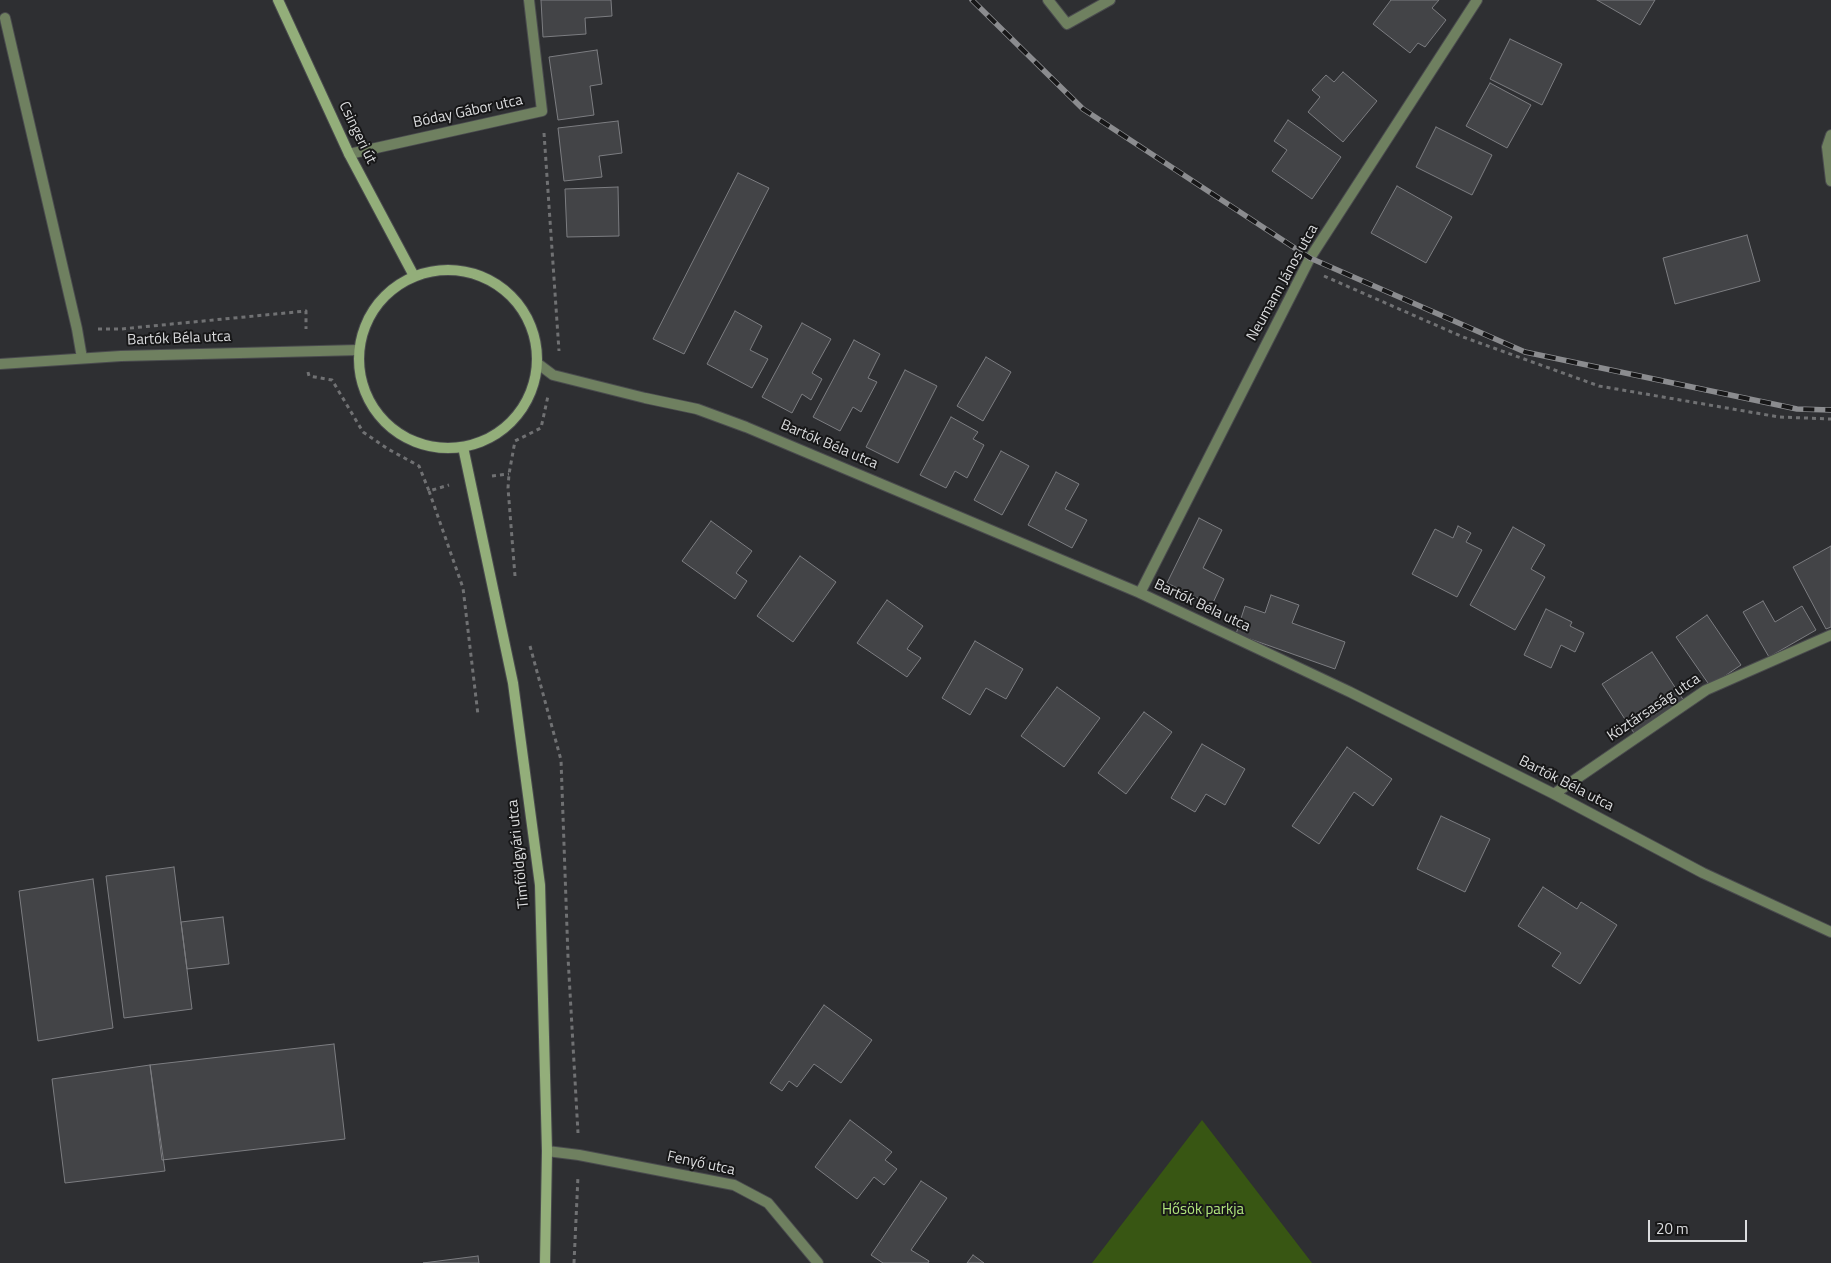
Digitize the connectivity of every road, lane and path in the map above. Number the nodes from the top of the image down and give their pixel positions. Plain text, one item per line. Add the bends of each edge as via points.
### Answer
1 (278, 0) edge
2 (530, 0) edge
3 (1048, 0) edge
4 (1110, 0) edge
5 (1477, 0) edge
6 (6, 18) dead end
7 (542, 111) junction
8 (1831, 135) edge
9 (349, 154) junction
10 (1831, 181) edge
11 (1305, 268) junction
12 (414, 276) junction
13 (77, 330) junction
14 (359, 350) junction
15 (305, 351) junction
16 (559, 355) dead end
17 (82, 358) junction
18 (538, 363) junction
19 (0, 364) edge
20 (1831, 419) edge
21 (464, 447) junction
22 (509, 474) dead end
23 (471, 480) junction
24 (429, 491) junction
25 (1140, 593) junction
26 (1831, 635) edge
27 (478, 715) dead end
28 (1554, 794) junction
29 (1831, 932) edge
30 (547, 1151) junction
31 (545, 1263) edge
32 (818, 1263) edge

1 - 9 main road, Csingeri út
2 - 7 street, Bóday Gábor utca
3 - 4 street via 1067,24
5 - 11 street, Neumann János utca
6 - 13 street
7 - 9 street, Bóday Gábor utca
7 - 16 path
8 - 10 street via 1827,147
9 - 12 main road, Csingeri út
11 - 20 path via 1463,337 1599,386 1779,417
11 - 25 street, Neumann János utca
12 - 14 main road via 393,288 376,305 365,326
12 - 18 main road via 436,270 458,270 480,275 500,286 516,300 528,319 536,340
13 - 15 path via 121,329 306,311
13 - 17 street
14 - 15 street, Bartók Béla utca
14 - 21 main road via 361,377 370,403 387,425 410,440 436,448
15 - 17 street, Bartók Béla utca
15 - 24 path via 309,376 332,380 363,432 419,466
17 - 19 street, Bartók Béla utca
18 - 21 main road via 533,387 522,408 506,427 486,440
18 - 25 street, Bartók Béla utca via 553,375 697,409 746,426
21 - 23 main road, Timföldgyári utca
22 - 23 path
23 - 24 path
23 - 30 main road, Timföldgyári utca via 513,683 540,885
24 - 27 path via 463,588
25 - 28 street, Bartók Béla utca via 1350,692
26 - 28 street, Köztársaság utca via 1706,690
28 - 29 street, Bartók Béla utca via 1703,873
30 - 31 main road, Timföldgyári utca
30 - 32 street, Fenyő utca via 734,1184 768,1203

